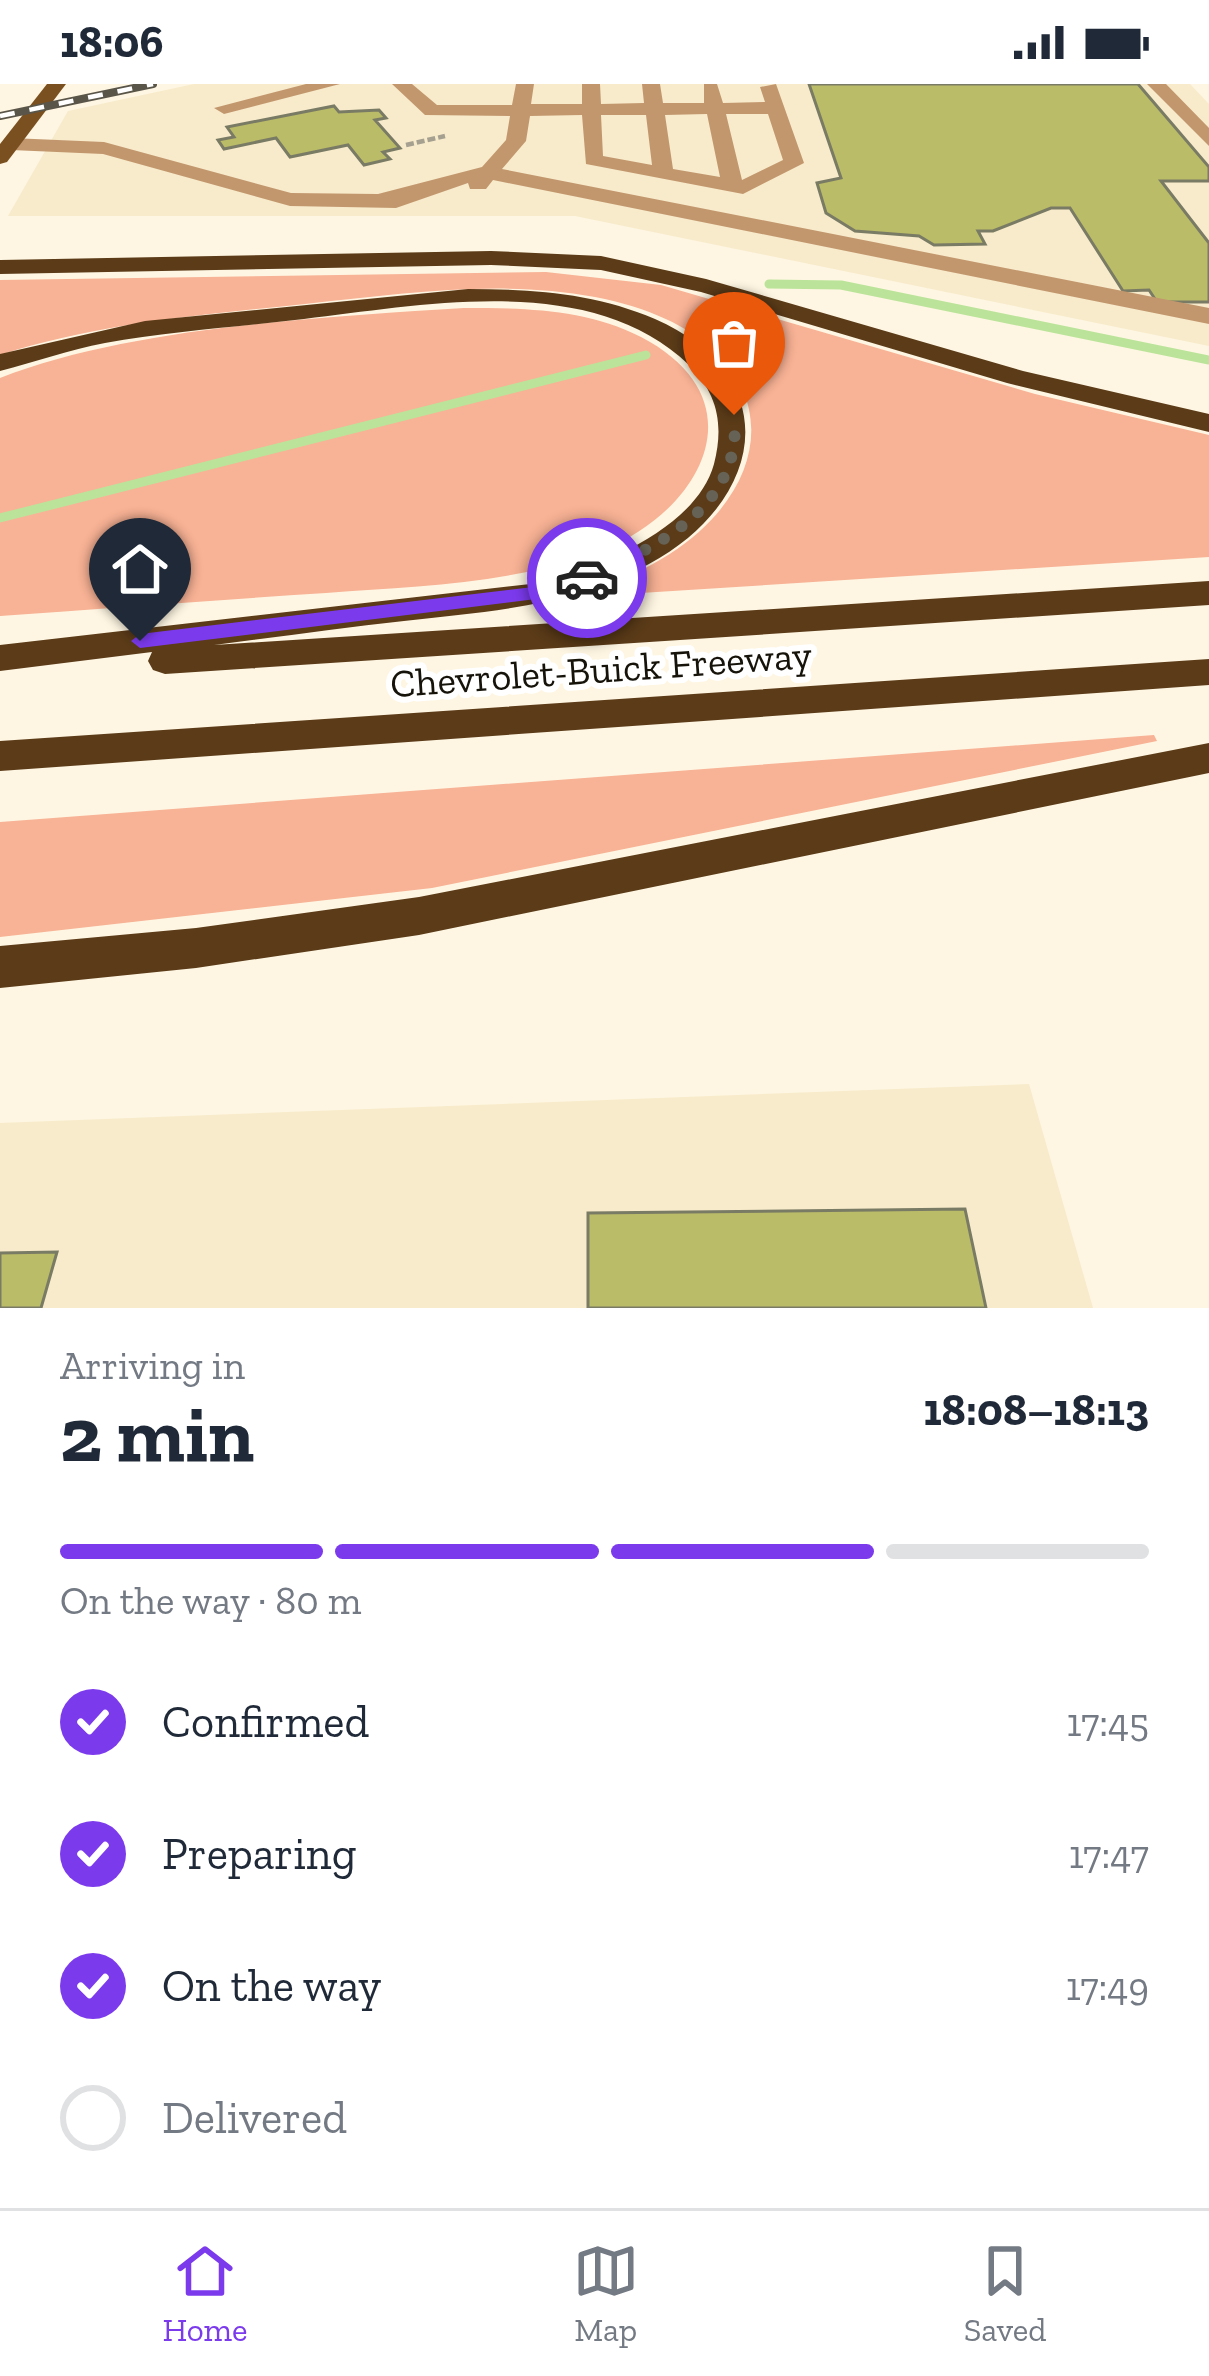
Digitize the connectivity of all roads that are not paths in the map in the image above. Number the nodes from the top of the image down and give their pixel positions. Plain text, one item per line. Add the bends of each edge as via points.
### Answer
1 (57, 84) edge
2 (332, 84) edge
3 (440, 84) edge
4 (525, 84) edge
5 (591, 84) edge
6 (650, 84) edge
7 (709, 84) edge
8 (768, 84) edge
9 (1156, 84) edge
10 (405, 87) edge
11 (224, 108) dead end
12 (776, 108) junction
13 (715, 109) junction
14 (591, 110) junction
15 (654, 110) junction
16 (524, 111) junction
17 (1209, 140) edge
18 (4, 154) edge
19 (486, 172) junction
20 (663, 173) junction
21 (734, 187) junction
22 (0, 267) edge
23 (1209, 316) edge
24 (0, 363) edge
25 (1209, 423) edge
26 (1209, 593) edge
27 (0, 658) edge
28 (0, 672) edge
29 (1209, 672) edge
30 (0, 756) edge
31 (1209, 758) edge
32 (0, 967) edge

1 - 18 main road
2 - 11 lane
3 - 10 lane
4 - 16 lane
5 - 14 lane
6 - 15 lane
7 - 13 lane
8 - 12 lane
9 - 17 lane
10 - 16 lane via 432,111
12 - 13 lane
12 - 21 lane via 794,164
13 - 15 lane
13 - 21 lane
14 - 15 lane
14 - 16 lane
14 - 20 lane via 593,160
15 - 20 lane
16 - 19 lane via 509,152
18 - 19 lane via 135,160 290,199 447,198
19 - 23 lane
20 - 21 lane
22 - 25 highway via 601,263
24 - 27 highway via 171,326 419,299 545,298 615,312 697,355 727,394 737,437 718,488 675,534 560,590
26 - 28 highway, Chevrolet-Buick Freeway
29 - 30 highway, Chevrolet-Buick Freeway
31 - 32 highway via 419,916

